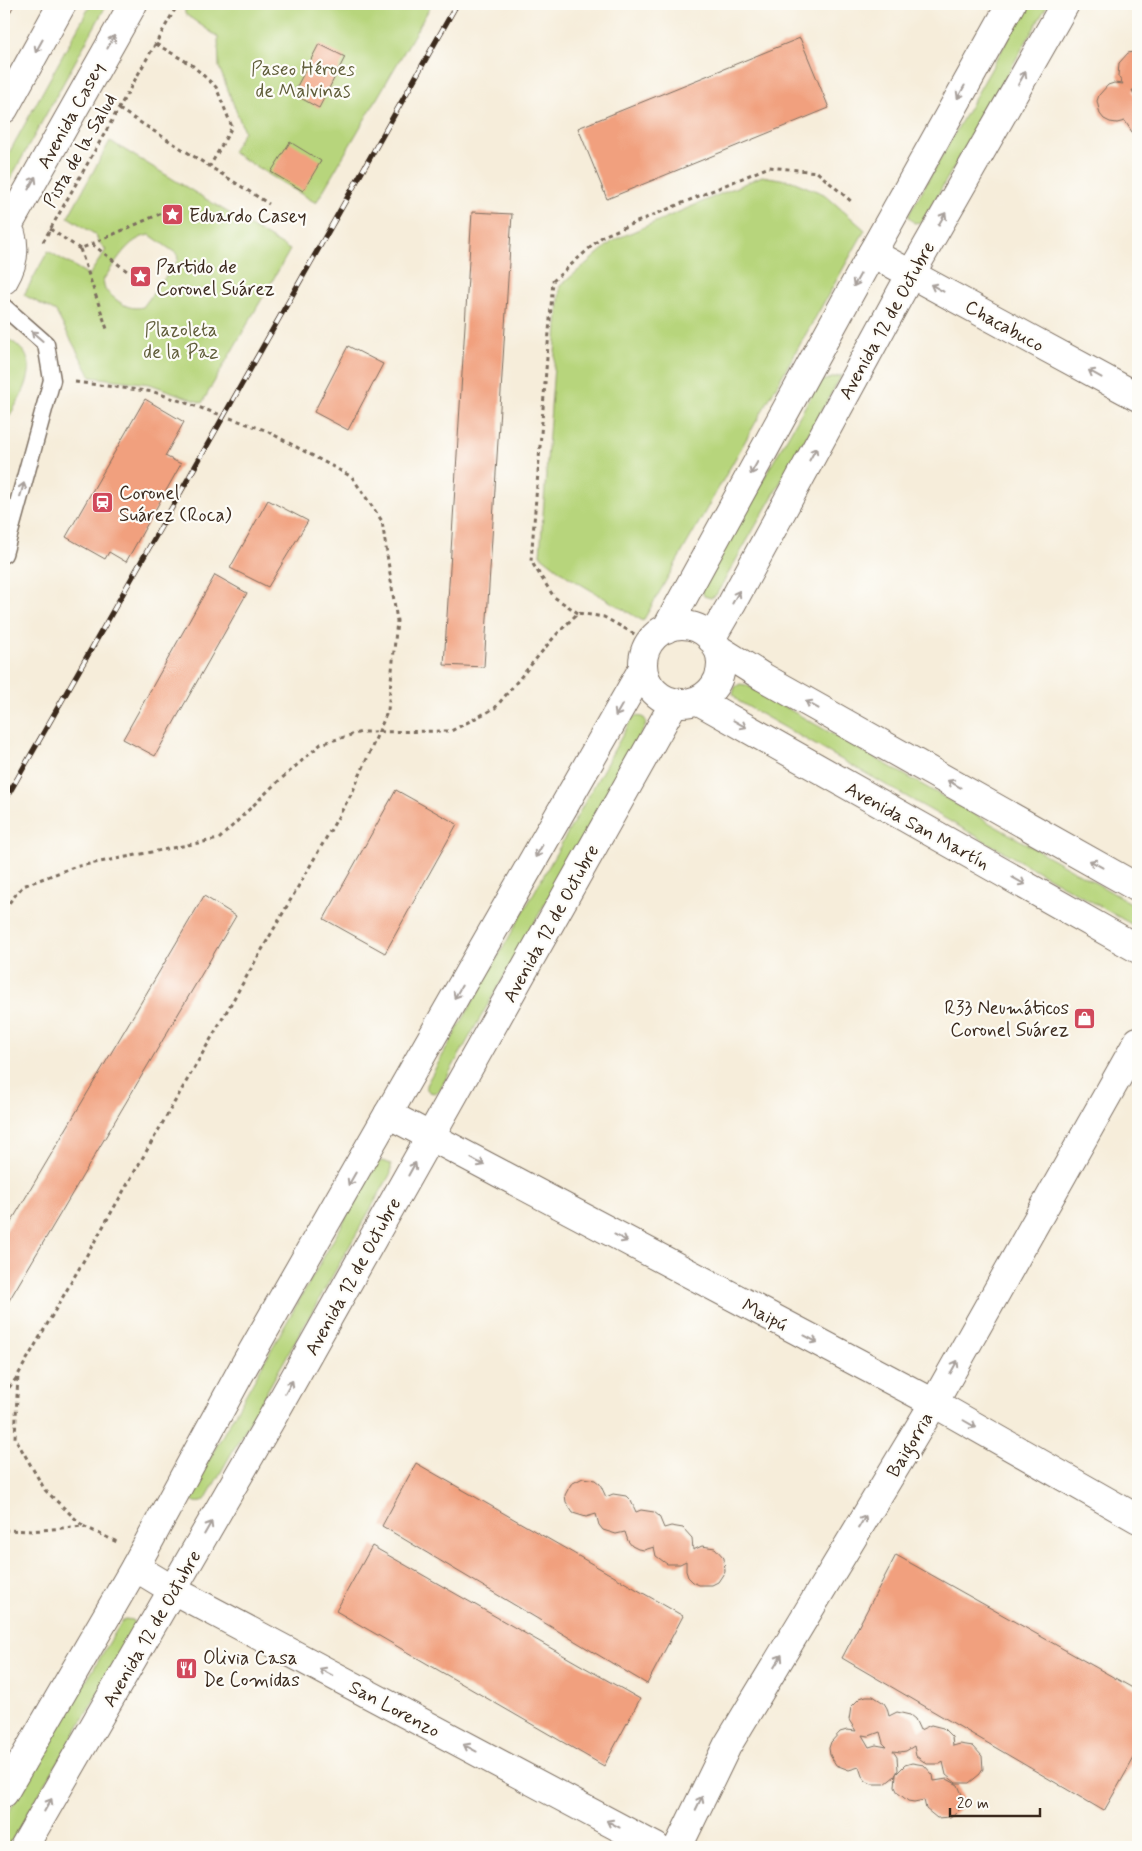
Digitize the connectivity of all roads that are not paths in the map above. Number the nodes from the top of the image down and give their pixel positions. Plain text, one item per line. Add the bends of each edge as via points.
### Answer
1 (62, 4) edge
2 (133, 4) edge
3 (1011, 4) edge
4 (1065, 4) edge
5 (4, 108) edge
6 (6, 222) edge
7 (872, 253) junction
8 (911, 274) junction
9 (4, 280) edge
10 (4, 307) edge
11 (1138, 397) edge
12 (4, 554) edge
13 (714, 643) junction
14 (653, 646) junction
15 (686, 701) junction
16 (1138, 888) edge
17 (1138, 949) edge
18 (1138, 1040) edge
19 (388, 1114) junction
20 (430, 1137) junction
21 (934, 1403) junction
22 (1138, 1519) edge
23 (138, 1561) junction
24 (172, 1590) junction
25 (4, 1793) edge
26 (24, 1847) edge
27 (656, 1847) edge
28 (678, 1847) edge

1 -> 5 main road
6 -> 2 main road, Avenida Casey
3 -> 7 main road
8 -> 4 main road, Avenida 12 de Octubre
6 - 9 main road via 14,252 11,269
7 - 8 main road, Chacabuco
7 -> 14 main road
11 -> 8 main road, Chacabuco
13 -> 8 main road, Avenida 12 de Octubre
12 -> 10 lane via 52,380 46,344
13 - 14 main road via 698,628 686,625 673,626
13 - 15 main road via 721,670 717,682 709,693
16 -> 13 main road via 763,677
14 - 15 main road via 644,677 660,697
14 -> 19 main road
15 -> 17 main road, Avenida San Martín
15 - 20 main road, Avenida 12 de Octubre
21 -> 18 main road, Baigorria
19 - 20 main road, Maipú
19 -> 23 main road via 244,1366
20 -> 21 main road, Maipú
24 -> 20 main road, Avenida 12 de Octubre
21 -> 22 main road, Maipú
28 -> 21 main road, Baigorria via 727,1746
23 - 24 main road, San Lorenzo
23 - 25 main road
26 -> 24 main road, Avenida 12 de Octubre
27 -> 24 main road, San Lorenzo

